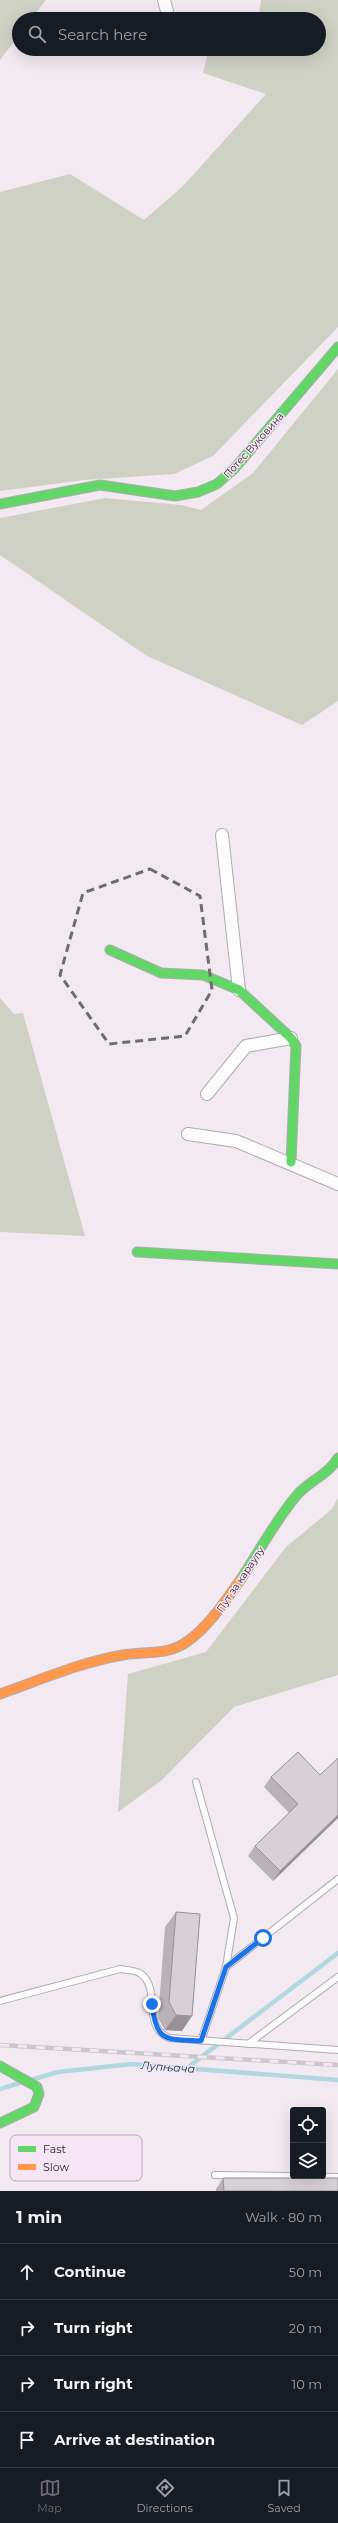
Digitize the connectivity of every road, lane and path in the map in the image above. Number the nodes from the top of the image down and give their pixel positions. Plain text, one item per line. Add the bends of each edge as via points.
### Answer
1 (164, 0) edge
2 (167, 12) edge
3 (338, 347) edge
4 (0, 504) edge
5 (222, 835) dead end
6 (110, 950) dead end
7 (239, 990) junction
8 (291, 1038) junction
9 (207, 1094) dead end
10 (188, 1134) dead end
11 (291, 1162) junction
12 (338, 1184) edge
13 (137, 1252) dead end
14 (338, 1264) edge
15 (338, 1458) edge
16 (0, 1694) edge
17 (196, 1782) dead end
18 (338, 1879) edge
19 (226, 1967) junction
20 (338, 1977) edge
21 (0, 2001) edge
22 (204, 2041) junction
23 (248, 2044) junction
24 (338, 2050) edge
25 (0, 2066) edge
26 (0, 2123) edge
27 (215, 2175) dead end
28 (290, 2176) edge
29 (326, 2177) edge
30 (338, 2177) edge

1 - 2 street
3 - 4 street, Потес Вуковина via 234,469 217,484 198,492 175,496 100,485
5 - 7 street
6 - 7 street via 161,973 203,975
7 - 8 street
8 - 9 street via 246,1046
8 - 11 street via 296,1046
10 - 11 street via 236,1141
11 - 12 street
13 - 14 street
15 - 16 street, Пут за караулу via 299,1493 276,1520 259,1552 229,1597 217,1613 187,1642 162,1652 123,1655 69,1670
17 - 19 lane via 234,1918
18 - 19 lane
19 - 22 lane
20 - 23 lane
21 - 22 lane via 120,1969 140,1973 145,1978 150,1991 153,2018 160,2034 176,2040
22 - 23 lane
23 - 24 lane
25 - 26 street via 37,2087 39,2094 34,2107
27 - 28 lane
29 - 30 lane

